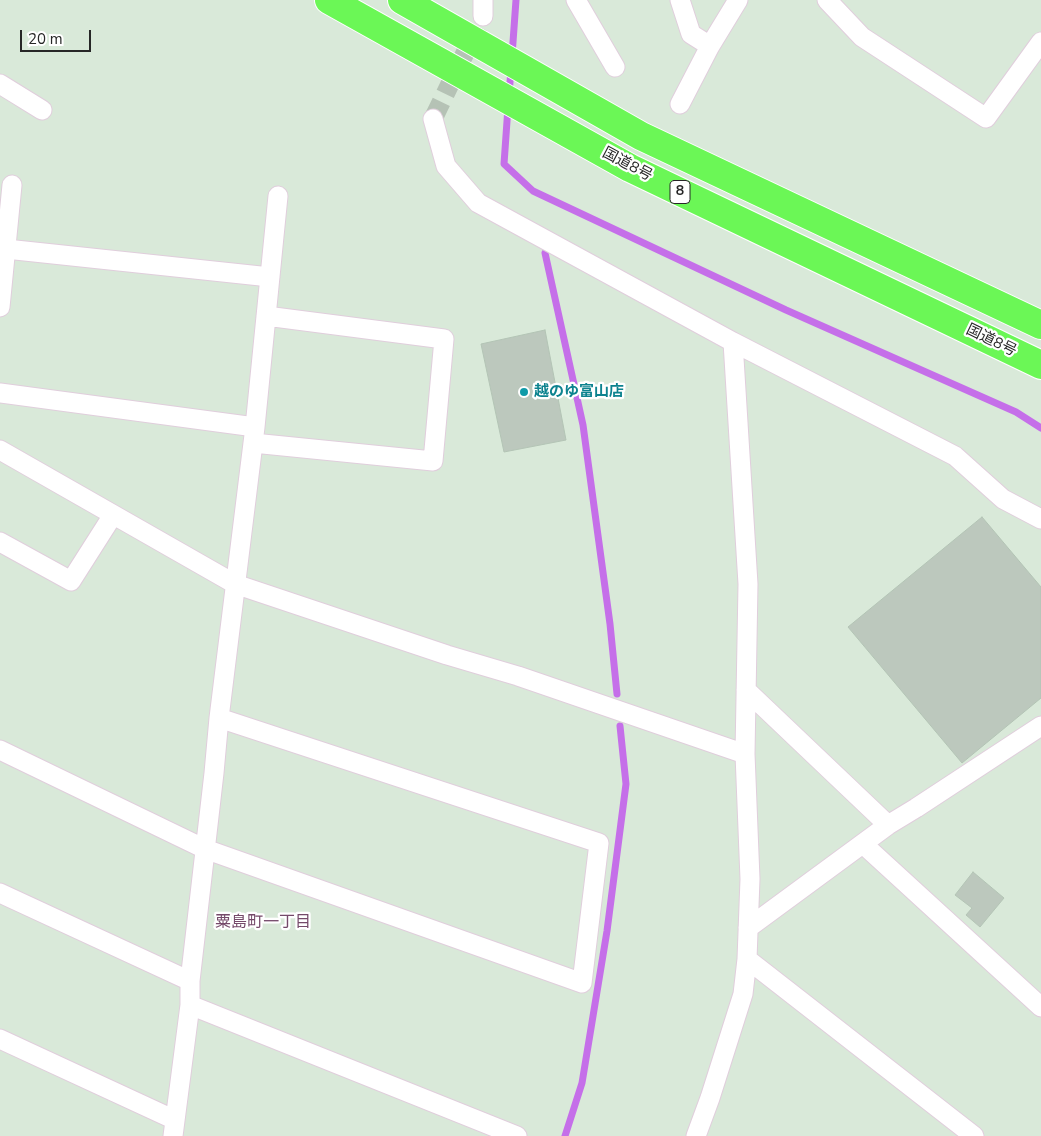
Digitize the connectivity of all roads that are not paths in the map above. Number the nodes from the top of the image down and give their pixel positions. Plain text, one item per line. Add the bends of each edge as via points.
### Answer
1 (329, 0) edge
2 (402, 0) edge
3 (576, 0) edge
4 (680, 0) edge
5 (738, 0) edge
6 (827, 0) edge
7 (1041, 42) edge
8 (710, 46) junction
9 (615, 67) dead end
10 (0, 84) edge
11 (680, 104) dead end
12 (42, 110) dead end
13 (433, 119) tunnel mouth
14 (12, 185) dead end
15 (278, 196) dead end
16 (6, 249) junction
17 (270, 277) junction
18 (0, 306) edge
19 (266, 316) junction
20 (1041, 325) edge
21 (733, 342) junction
22 (1041, 366) edge
23 (0, 393) edge
24 (254, 435) junction
25 (0, 450) edge
26 (113, 515) junction
27 (1041, 519) edge
28 (0, 542) edge
29 (235, 584) junction
30 (746, 690) junction
31 (219, 718) junction
32 (1041, 726) edge
33 (0, 750) edge
34 (746, 754) junction
35 (888, 825) junction
36 (863, 844) junction
37 (205, 849) junction
38 (0, 892) edge
39 (748, 928) junction
40 (747, 959) junction
41 (190, 981) junction
42 (190, 1005) junction
43 (1041, 1007) edge
44 (0, 1039) edge
45 (177, 1131) edge
46 (517, 1136) edge
47 (696, 1136) edge
48 (974, 1136) edge

1 - 22 highway, 国道8号 / 8 via 630,168
2 - 20 highway, 8 via 641,136
3 - 9 street
4 - 8 street via 691,34
5 - 8 street
6 - 7 street via 862,38 986,118
8 - 11 street
10 - 12 street
13 - 21 street via 446,166 478,204
14 - 16 street
15 - 17 street
16 - 17 street
16 - 18 street
17 - 19 street
19 - 24 street
19 - 24 street via 444,339 433,461
21 - 27 street via 955,456 1003,499
21 - 30 street via 748,584
23 - 24 street
24 - 29 street
25 - 26 street
26 - 28 street via 71,582
26 - 29 street
29 - 31 street
29 - 34 street
30 - 34 street
30 - 35 street
31 - 37 street
31 - 37 street via 598,843 582,983
32 - 35 street
33 - 37 street
34 - 39 street via 750,879
35 - 36 street
36 - 39 street
36 - 43 street
37 - 41 street
38 - 41 street
39 - 40 street
40 - 47 street via 743,994
40 - 48 street
41 - 42 street
42 - 45 street
42 - 46 street
44 - 45 street

